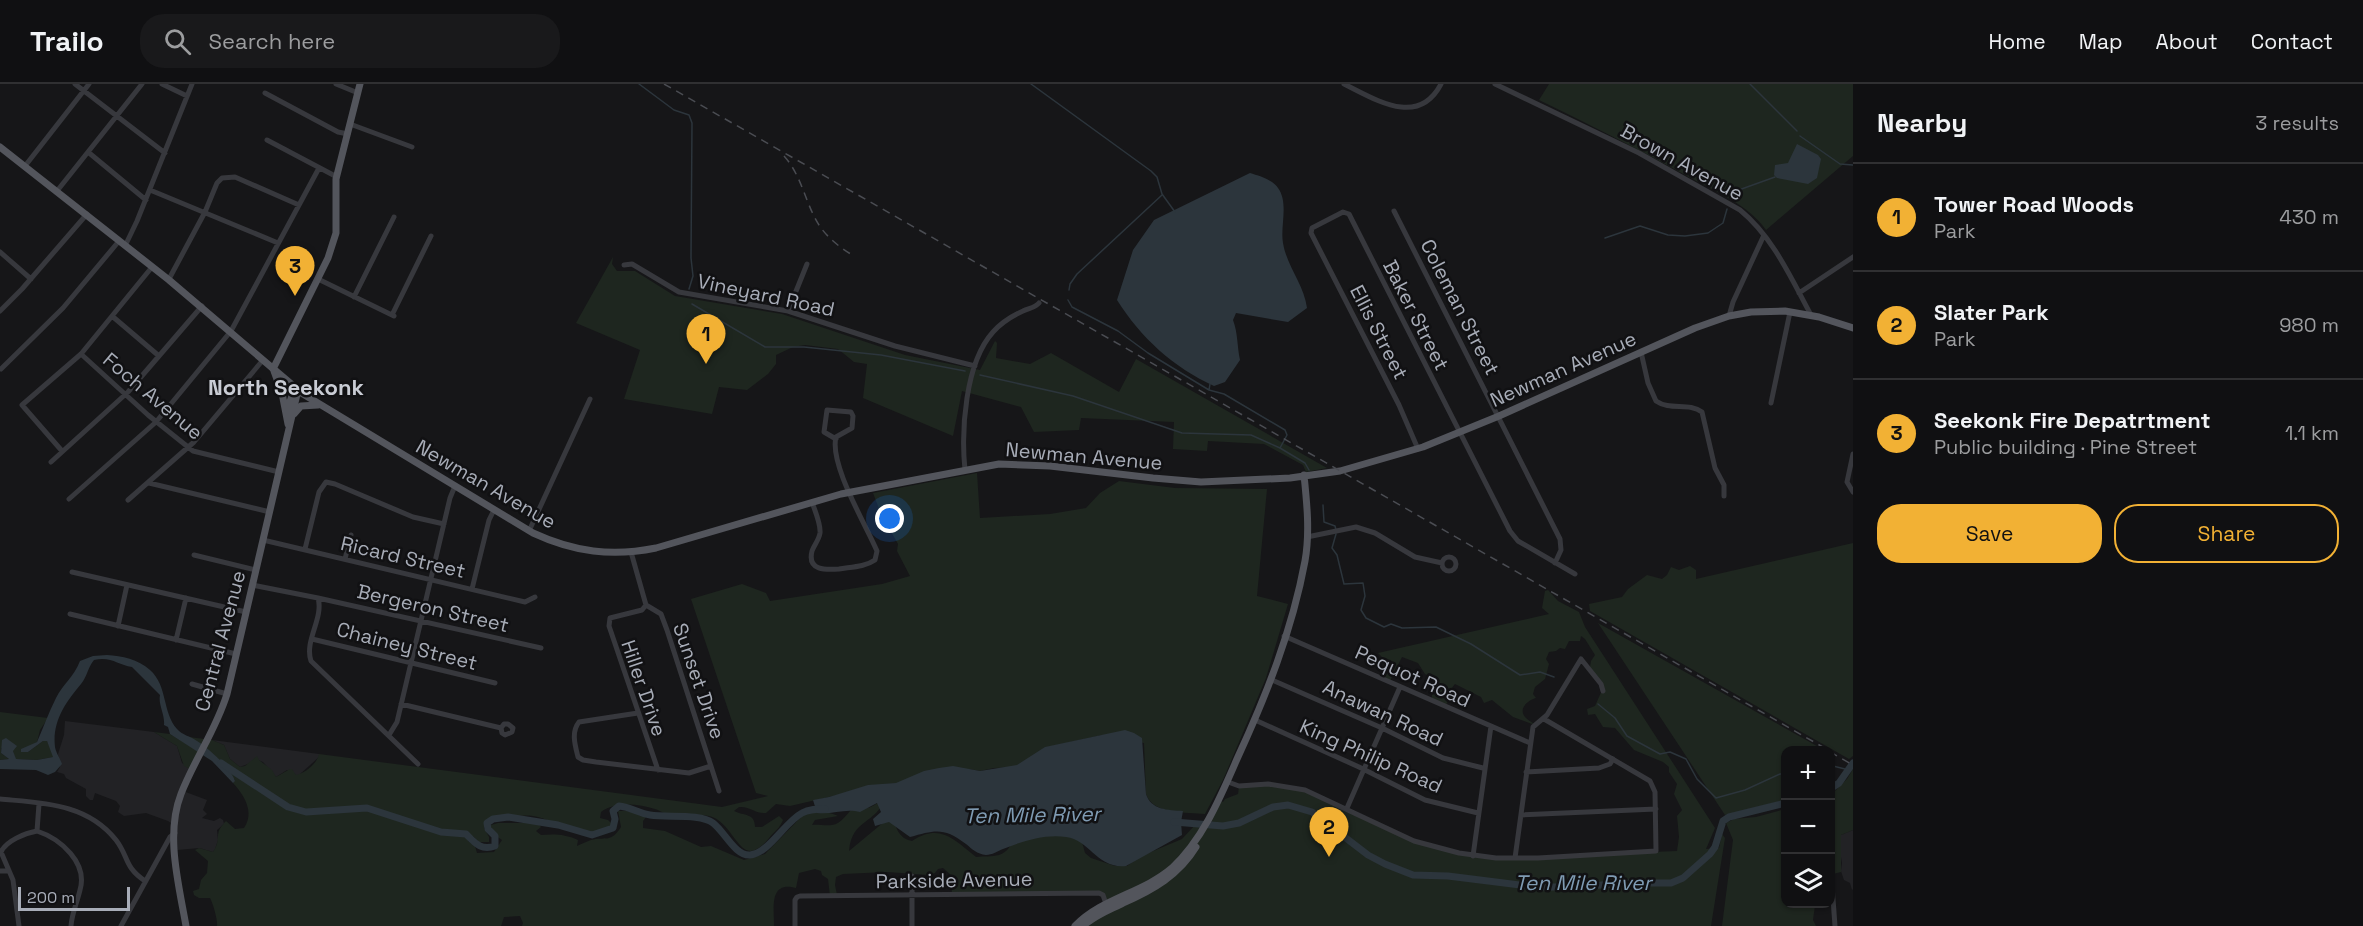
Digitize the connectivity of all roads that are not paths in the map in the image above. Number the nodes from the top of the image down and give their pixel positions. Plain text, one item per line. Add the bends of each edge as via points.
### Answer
1 (75, 84) edge
2 (88, 84) edge
3 (142, 84) edge
4 (162, 84) edge
5 (192, 84) edge
6 (336, 84) edge
7 (360, 84) edge
8 (1344, 84) edge
9 (1441, 84) edge
10 (1495, 84) edge
11 (84, 90) junction
12 (265, 93) dead end
13 (358, 93) junction
14 (187, 96) junction
15 (117, 116) junction
16 (350, 124) junction
17 (348, 134) junction
18 (267, 140) dead end
19 (0, 147) edge
20 (412, 147) dead end
21 (88, 152) junction
22 (165, 153) junction
23 (24, 166) junction
24 (319, 168) junction
25 (337, 177) junction
26 (150, 190) junction
27 (57, 191) junction
28 (146, 200) junction
29 (298, 206) junction
30 (205, 212) junction
31 (1394, 212) dead end
32 (87, 214) junction
33 (394, 217) dead end
34 (1311, 230) joint
35 (431, 236) dead end
36 (1764, 236) junction
37 (122, 243) junction
38 (278, 243) junction
39 (0, 252) edge
40 (1853, 257) edge
41 (807, 264) dead end
42 (624, 265) dead end
43 (152, 267) junction
44 (31, 279) junction
45 (168, 279) junction
46 (318, 279) junction
47 (1799, 293) junction
48 (354, 297) junction
49 (1039, 303) dead end
50 (202, 306) junction
51 (0, 311) edge
52 (788, 311) junction
53 (1790, 312) junction
54 (1811, 315) junction
55 (112, 316) junction
56 (1729, 316) junction
57 (1853, 328) edge
58 (231, 331) junction
59 (1641, 352) junction
60 (81, 354) junction
61 (159, 356) junction
62 (263, 360) junction
63 (975, 366) junction
64 (1, 369) edge
65 (273, 369) junction
66 (298, 390) junction
67 (125, 395) junction
68 (590, 399) dead end
69 (1771, 403) dead end
70 (322, 406) junction
71 (289, 414) junction
72 (1499, 416) junction
73 (156, 422) junction
74 (1459, 432) junction
75 (836, 439) junction
76 (189, 448) junction
77 (1418, 449) junction
78 (62, 451) junction
79 (1853, 454) edge
80 (51, 462) dead end
81 (965, 470) junction
82 (279, 472) junction
83 (1304, 475) junction
84 (149, 483) junction
85 (455, 486) junction
86 (1853, 492) edge
87 (850, 493) junction
88 (1724, 496) dead end
89 (69, 500) dead end
90 (128, 500) dead end
91 (812, 502) junction
92 (494, 510) junction
93 (270, 512) junction
94 (444, 524) junction
95 (529, 531) junction
96 (351, 535) dead end
97 (1307, 537) junction
98 (263, 540) junction
99 (305, 549) junction
100 (631, 552) junction
101 (194, 555) dead end
102 (345, 559) junction
103 (1442, 563) dead end
104 (1555, 563) junction
105 (256, 570) junction
106 (72, 572) dead end
107 (1575, 574) dead end
108 (431, 578) junction
109 (128, 585) junction
110 (252, 585) junction
111 (472, 589) junction
112 (318, 597) junction
113 (535, 597) dead end
114 (186, 598) junction
115 (646, 605) junction
116 (246, 612) junction
117 (70, 614) dead end
118 (421, 621) junction
119 (118, 626) junction
120 (1284, 636) junction
121 (176, 639) junction
122 (312, 639) junction
123 (541, 648) dead end
124 (236, 654) junction
125 (411, 662) junction
126 (1272, 679) junction
127 (495, 682) dead end
128 (192, 684) dead end
129 (1400, 687) junction
130 (1603, 691) dead end
131 (227, 694) junction
132 (401, 704) junction
133 (638, 713) junction
134 (1544, 718) junction
135 (1255, 720) junction
136 (1491, 726) junction
137 (501, 728) dead end
138 (1382, 728) junction
139 (389, 735) junction
140 (1530, 743) junction
141 (1613, 759) junction
142 (418, 764) dead end
143 (711, 766) junction
144 (1483, 768) junction
145 (1364, 769) junction
146 (658, 770) junction
147 (1526, 772) junction
148 (1228, 782) junction
149 (719, 791) dead end
150 (0, 799) edge
151 (39, 804) junction
152 (1347, 808) junction
153 (1656, 809) junction
154 (1478, 813) junction
155 (1521, 815) junction
156 (1203, 830) junction
157 (38, 831) junction
158 (175, 833) junction
159 (1473, 856) junction
160 (1515, 858) junction
161 (0, 870) edge
162 (9, 871) junction
163 (912, 876) dead end
164 (145, 881) junction
165 (912, 895) junction
166 (1106, 904) junction
167 (1834, 908) edge
168 (19, 926) edge
169 (71, 926) edge
170 (121, 926) edge
171 (186, 926) edge
172 (795, 926) edge
173 (912, 926) edge
174 (1075, 926) edge
175 (1083, 926) edge
176 (1835, 926) edge

1 - 11 street
2 - 11 street
3 - 15 street
4 - 14 street
5 - 14 street
6 - 13 street
7 - 13 main road
8 - 9 street via 1400,108 1428,100
10 - 36 street, Brown Avenue via 1640,153 1733,205
11 - 15 street
11 - 23 street
12 - 17 street
13 - 16 main road
14 - 22 street
15 - 21 street
15 - 22 street
16 - 17 main road
16 - 20 street
17 - 25 main road
18 - 24 street
19 - 23 main road
21 - 27 street
21 - 28 street
22 - 26 street
23 - 27 main road
24 - 25 street
24 - 29 street
25 - 46 main road via 335,236
26 - 28 street
26 - 30 street
27 - 32 main road
28 - 37 street
29 - 30 street via 228,176 217,183
29 - 38 street
30 - 38 street
30 - 45 street
31 - 72 street, Coleman Street
32 - 37 main road
32 - 44 street
33 - 48 street
34 - 74 street, Baker Street via 1339,213 1349,214
34 - 77 street, Ellis Street
35 - 48 street via 393,316
36 - 47 street, Brown Avenue
36 - 56 street
37 - 43 main road
37 - 64 street
38 - 58 street
39 - 44 street
40 - 47 street
41 - 52 street
42 - 52 street, Vineyard Road via 632,264 679,292
43 - 45 main road
43 - 55 street
44 - 51 street
45 - 50 main road
46 - 48 street
46 - 65 main road
47 - 54 street, Brown Avenue
49 - 63 street via 992,333
50 - 58 main road
50 - 61 street
52 - 63 street, Vineyard Road via 895,346
53 - 54 main road, Newman Avenue
53 - 56 main road, Newman Avenue via 1770,310
53 - 69 street
54 - 57 main road, Newman Avenue
55 - 60 street
55 - 61 street
56 - 59 main road, Newman Avenue
58 - 62 main road
58 - 73 street
59 - 72 main road, Newman Avenue
59 - 88 street via 1656,401 1702,412
60 - 67 street, Foch Avenue
60 - 78 street via 22,405
61 - 67 street
62 - 65 main road
62 - 76 street
63 - 81 street via 964,431
65 - 66 main road
65 - 71 main road, Central Avenue
66 - 70 main road, Newman Avenue
66 - 71 main road, Central Avenue
67 - 73 street, Foch Avenue
67 - 78 street
68 - 95 street
70 - 71 main road via 301,405
70 - 85 main road, Newman Avenue
71 - 82 main road, Central Avenue
72 - 74 main road, Newman Avenue
72 - 104 street, Coleman Street via 1560,539 1561,550
73 - 76 street, Foch Avenue
73 - 89 street
74 - 77 main road, Newman Avenue
74 - 104 street, Baker Street via 1510,531 1518,541
75 - 75 street via 852,428 851,412 827,410 824,432
75 - 87 street via 836,453
76 - 82 street, Foch Avenue
76 - 84 street
77 - 83 main road, Newman Avenue via 1340,471
78 - 80 street
79 - 86 street via 1847,482
81 - 83 main road, Newman Avenue via 1018,463 1201,482
81 - 87 main road, Newman Avenue
82 - 93 main road, Central Avenue
83 - 97 main road
84 - 90 street
84 - 93 street
85 - 92 main road, Newman Avenue
85 - 94 street
87 - 91 main road, Newman Avenue
87 - 91 street via 877,551 875,560 860,566 822,570 815,567 812,551 820,532
91 - 100 main road, Newman Avenue
92 - 95 main road, Newman Avenue
92 - 111 street
93 - 98 main road, Central Avenue
94 - 99 street via 413,517 326,483 319,492
94 - 108 street
95 - 100 main road, Newman Avenue via 573,549
96 - 102 street
97 - 103 street via 1356,527 1369,530 1415,557
97 - 120 main road via 1299,585
98 - 99 street, Ricard Street
98 - 105 main road, Central Avenue
99 - 102 street, Ricard Street
100 - 115 street, Sunset Drive
101 - 105 street
102 - 108 street, Ricard Street
104 - 107 street, Baker Street
105 - 110 main road, Central Avenue
106 - 109 street
108 - 111 street, Ricard Street
108 - 118 street
109 - 114 street
109 - 119 street
110 - 112 street, Bergeron Street
110 - 116 main road, Central Avenue
111 - 113 street, Ricard Street via 525,602
112 - 118 street, Bergeron Street
112 - 122 street
114 - 116 street
114 - 121 street
115 - 133 street, Hiller Drive via 642,610 610,618 609,626
115 - 143 street, Sunset Drive via 661,614
116 - 124 main road, Central Avenue
117 - 119 street
118 - 123 street, Bergeron Street
118 - 125 street
119 - 121 street
120 - 126 main road
120 - 129 street, Pequot Road
121 - 124 street
122 - 125 street, Chainey Street
122 - 139 street via 309,653 313,664
124 - 131 main road, Central Avenue
125 - 127 street, Chainey Street
125 - 132 street
126 - 135 main road
126 - 138 street, Anawan Road
128 - 131 street
129 - 136 street, Pequot Road
129 - 138 street
130 - 134 street via 1581,659
131 - 158 main road, Central Avenue via 180,797
132 - 137 street
132 - 139 street
133 - 146 street, Hiller Drive
133 - 146 street via 579,722 574,735 578,757
134 - 140 street via 1533,727
134 - 141 street
135 - 145 street, King Philip Road
135 - 148 main road
136 - 140 street, Pequot Road
136 - 144 street
138 - 144 street, Anawan Road via 1443,758
138 - 145 street
139 - 142 street
140 - 147 street
141 - 147 street via 1599,768
141 - 153 street via 1650,780
143 - 146 street via 689,773
143 - 149 street, Sunset Drive
144 - 154 street
145 - 152 street
145 - 154 street, King Philip Road via 1425,800
147 - 155 street
148 - 152 street via 1239,786 1286,785
148 - 156 main road
150 - 151 street
151 - 157 street
151 - 164 street via 69,807 99,822 118,843 131,871
152 - 159 street via 1414,841
153 - 155 street
153 - 160 street via 1656,850
154 - 159 street
155 - 160 street
156 - 166 main road via 1185,855 1164,874
156 - 175 main road via 1186,863 1166,880 1100,913
157 - 162 street via 2,848
157 - 169 street via 65,848 79,867 81,886
158 - 164 street
158 - 171 main road, Central Avenue via 175,864
159 - 160 street
161 - 162 street
162 - 168 street
163 - 165 street
164 - 170 street
165 - 166 street, Parkside Avenue via 1099,893
165 - 172 street, Parkside Avenue via 796,897
165 - 173 street
166 - 174 main road
167 - 176 street

